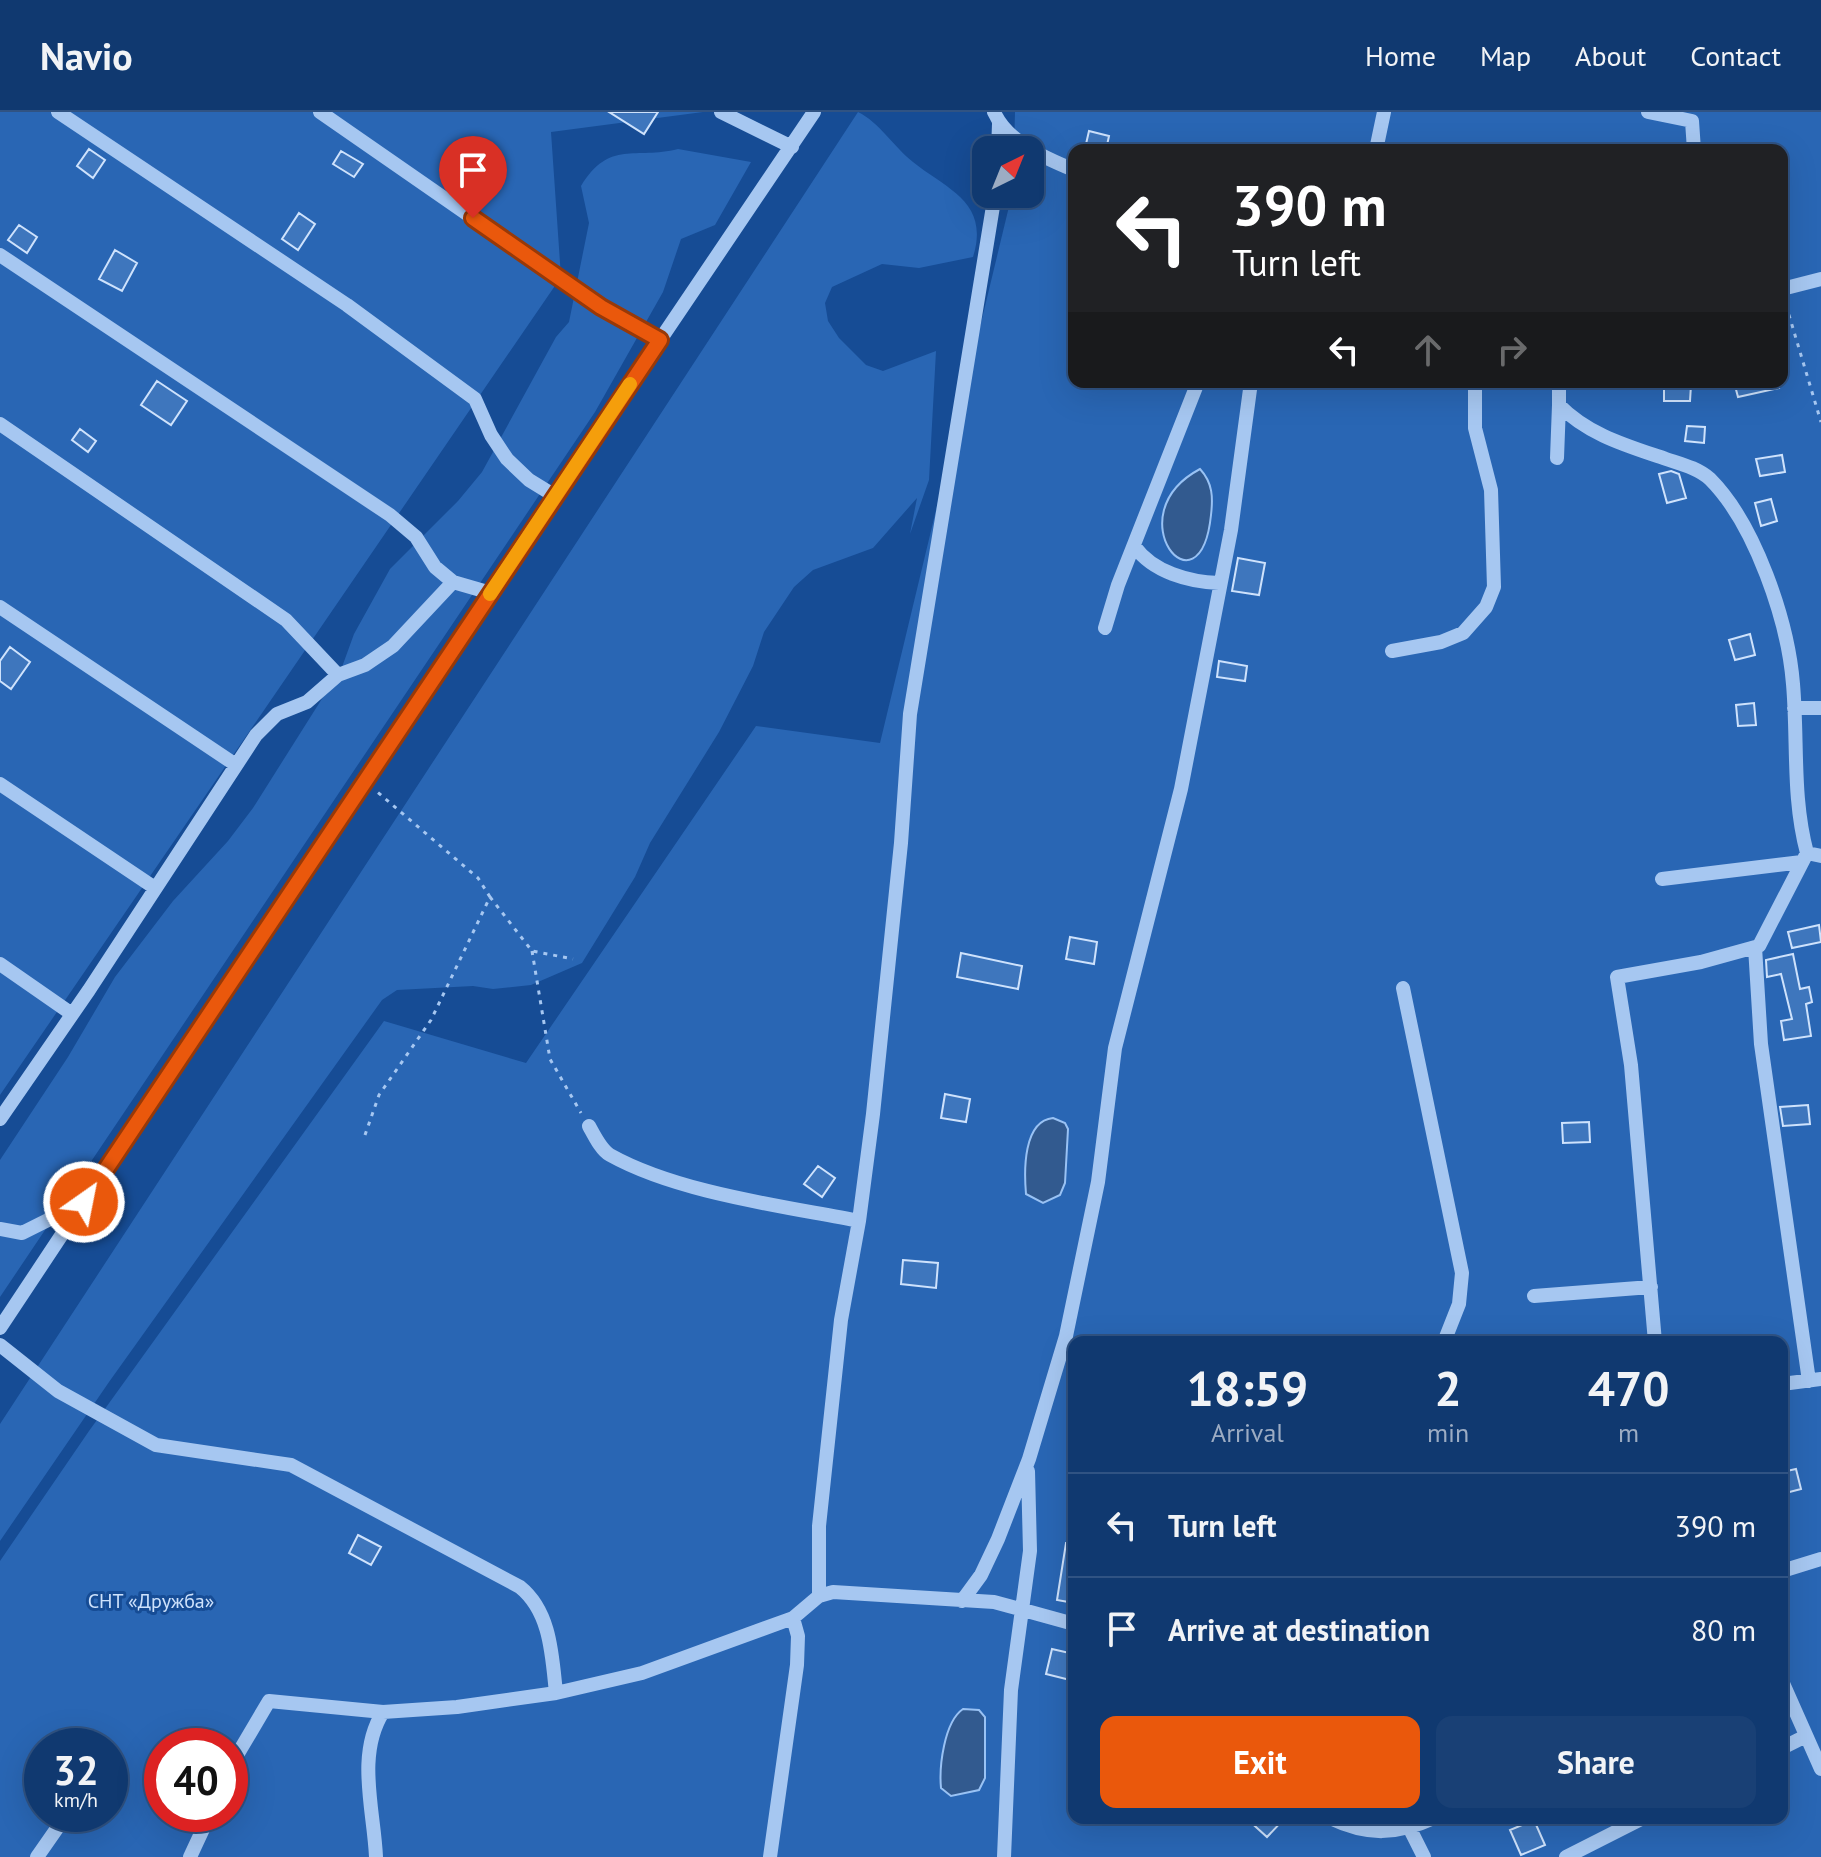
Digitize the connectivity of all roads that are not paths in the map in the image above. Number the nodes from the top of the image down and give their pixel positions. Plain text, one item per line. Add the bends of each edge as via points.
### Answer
1 (58, 112) edge
2 (320, 112) edge
3 (721, 112) edge
4 (814, 112) edge
5 (1384, 112) edge
6 (1648, 112) edge
7 (997, 118) edge
8 (1377, 144) edge
9 (1694, 144) edge
10 (792, 147) junction
11 (1068, 167) edge
12 (993, 208) edge
13 (0, 255) edge
14 (1821, 279) edge
15 (1788, 287) edge
16 (660, 340) junction
17 (1196, 388) edge
18 (1250, 388) edge
19 (1475, 388) edge
20 (1559, 388) edge
21 (1559, 405) junction
22 (0, 424) edge
23 (1557, 458) dead end
24 (555, 496) junction
25 (1135, 547) junction
26 (453, 582) junction
27 (1219, 583) junction
28 (491, 593) junction
29 (0, 607) edge
30 (1105, 628) dead end
31 (1392, 651) dead end
32 (338, 675) junction
33 (1794, 708) junction
34 (1821, 708) edge
35 (236, 765) junction
36 (0, 784) edge
37 (1810, 857) edge
38 (1662, 879) dead end
39 (155, 888) junction
40 (1755, 947) junction
41 (0, 964) edge
42 (1403, 988) dead end
43 (72, 1014) junction
44 (0, 1119) edge
45 (589, 1126) road end
46 (84, 1202) junction
47 (859, 1221) junction
48 (0, 1229) edge
49 (1651, 1287) junction
50 (1534, 1296) dead end
51 (0, 1328) edge
52 (1446, 1336) edge
53 (1655, 1336) edge
54 (0, 1345) edge
55 (1815, 1380) edge
56 (1788, 1383) edge
57 (1029, 1459) junction
58 (1821, 1559) edge
59 (1788, 1569) edge
60 (819, 1596) junction
61 (962, 1601) junction
62 (1024, 1611) junction
63 (793, 1618) junction
64 (1068, 1622) edge
65 (556, 1693) junction
66 (1788, 1695) edge
67 (383, 1712) junction
68 (1806, 1736) junction
69 (248, 1737) edge
70 (1788, 1745) edge
71 (1821, 1769) edge
72 (1349, 1824) edge
73 (1421, 1824) edge
74 (1631, 1824) edge
75 (1410, 1829) junction
76 (54, 1832) edge
77 (202, 1832) edge
78 (37, 1857) edge
79 (190, 1857) edge
80 (376, 1857) edge
81 (770, 1857) edge
82 (1004, 1857) edge
83 (1424, 1857) edge
84 (1566, 1857) edge

1 - 24 street via 347,305 475,399 507,459
2 - 16 street via 601,307
3 - 10 street
4 - 10 street
5 - 8 street
6 - 9 street via 1692,121
7 - 11 street via 1027,147
10 - 16 street
12 - 47 street via 910,714 900,858
13 - 26 street via 390,515
14 - 15 street
16 - 24 street
17 - 25 street
18 - 27 street
19 - 31 street via 1475,428 1491,490 1494,587 1486,607 1463,633
20 - 21 street
21 - 23 street
21 - 33 street via 1574,421 1610,440 1692,467 1730,502 1748,527 1786,636
22 - 32 street via 286,620
24 - 28 street
25 - 27 street via 1167,571
25 - 30 street
26 - 28 street
26 - 32 street via 393,646
27 - 57 street via 1181,789 1115,1048 1098,1182 1066,1336
28 - 46 street
29 - 35 street
32 - 35 street via 307,702 277,714
33 - 34 street
33 - 37 street via 1796,795
35 - 39 street
36 - 39 street
37 - 38 street
37 - 40 street
39 - 43 street
40 - 49 street via 1617,977 1631,1065
40 - 55 street via 1761,1044
41 - 43 street
42 - 52 street via 1462,1273 1459,1304
43 - 44 street
45 - 47 street via 607,1154 678,1181
46 - 48 street via 22,1233
46 - 51 street
47 - 60 street via 831,1408 819,1526
49 - 50 street
49 - 53 street
54 - 65 street via 58,1391 156,1445 291,1465 520,1587 544,1618
55 - 56 street
57 - 61 street via 981,1575
57 - 62 street via 1030,1551
58 - 59 street
60 - 61 street via 854,1591
60 - 63 street
61 - 62 street via 994,1602
62 - 64 street
62 - 82 street via 1011,1690
63 - 65 street via 642,1673
63 - 81 street via 797,1665
65 - 67 street
66 - 68 street
67 - 69 street via 269,1701
67 - 80 street via 373,1728 368,1781
68 - 70 street
68 - 71 street
72 - 75 street via 1377,1833
73 - 75 street
74 - 84 street
75 - 83 street
76 - 78 street
77 - 79 street

